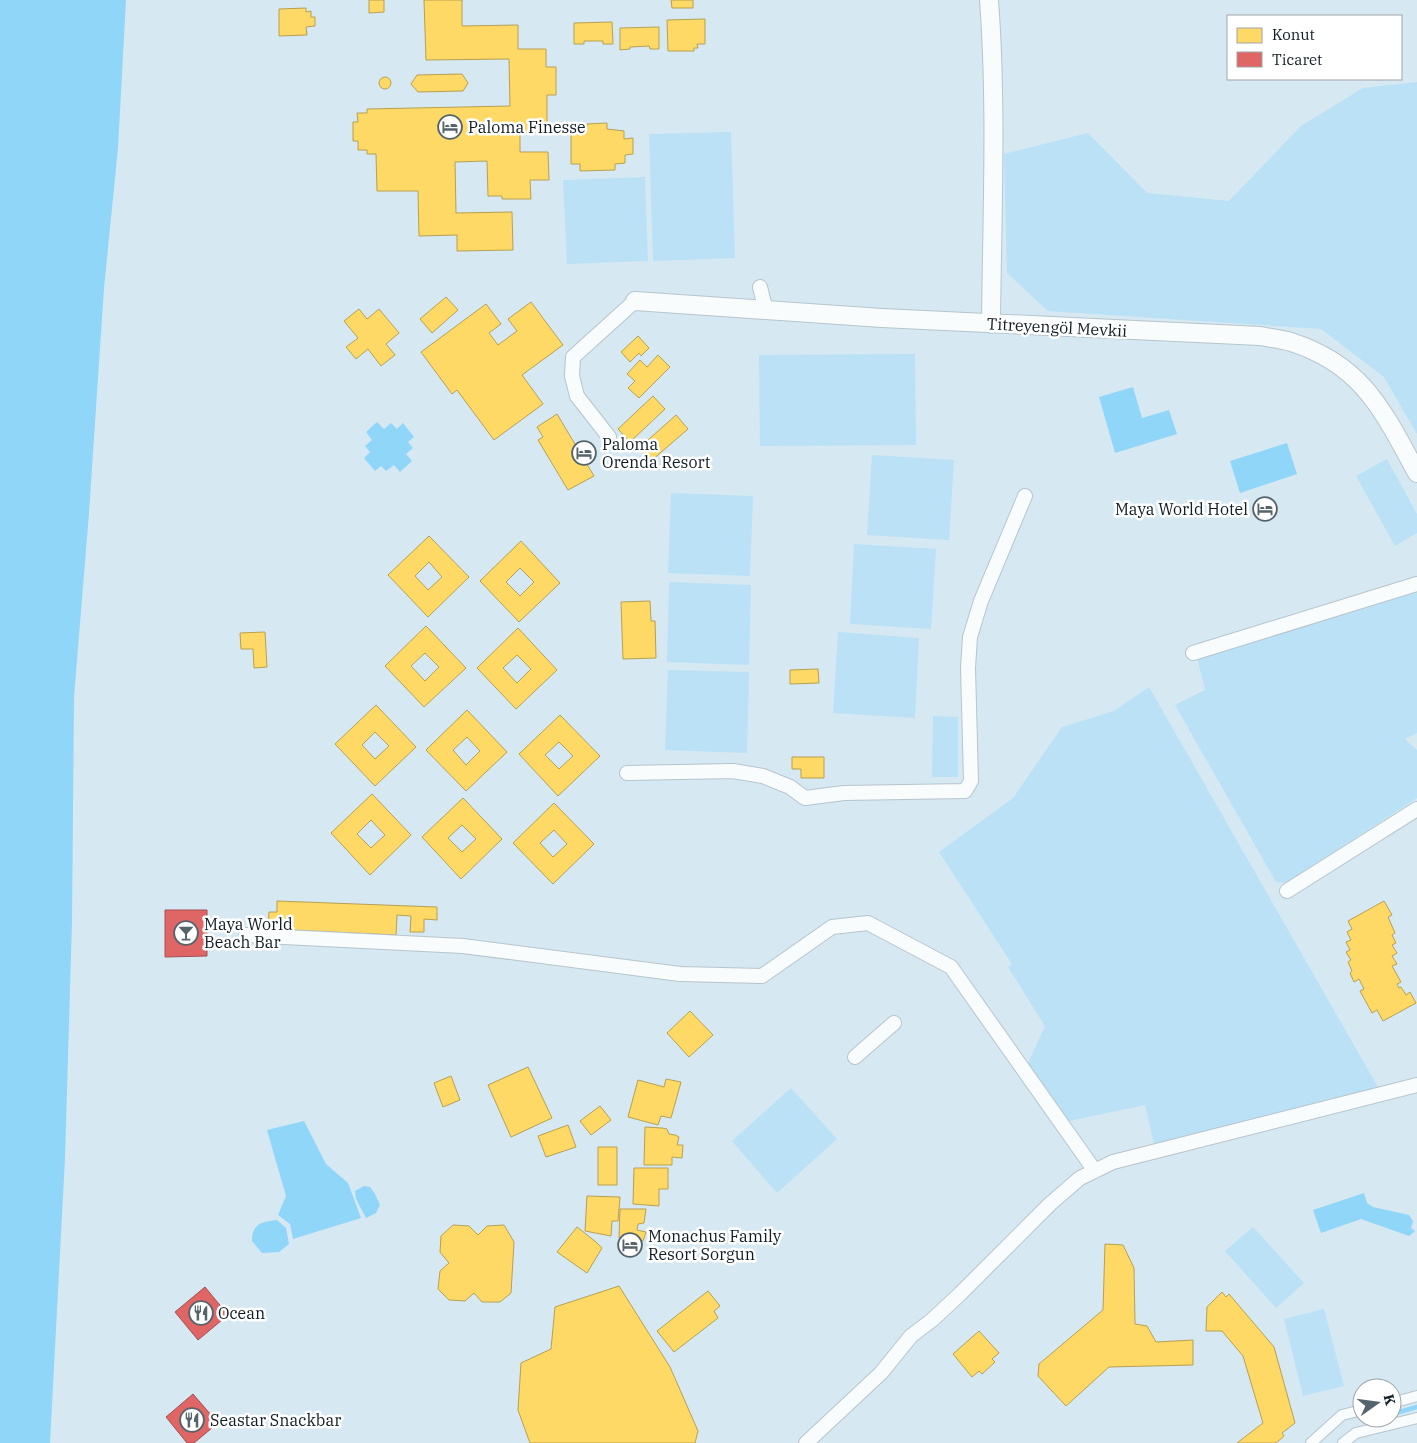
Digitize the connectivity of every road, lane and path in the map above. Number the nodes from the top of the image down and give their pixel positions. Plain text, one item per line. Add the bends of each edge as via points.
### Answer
1 (989, 0) edge
2 (760, 287) dead end
3 (635, 301) joint
4 (766, 311) junction
5 (991, 324) junction
6 (609, 437) dead end
7 (1417, 473) edge
8 (1025, 496) dead end
9 (1417, 584) edge
10 (1193, 653) dead end
11 (627, 773) dead end
12 (1417, 809) edge
13 (1287, 891) dead end
14 (246, 935) dead end
15 (894, 1024) dead end
16 (855, 1057) dead end
17 (1417, 1085) edge
18 (1095, 1171) junction
19 (1417, 1396) edge
20 (1402, 1400) edge
21 (1352, 1412) edge
22 (1417, 1418) edge
23 (806, 1443) edge
24 (1311, 1443) edge
25 (1343, 1443) edge

1 - 5 street
2 - 4 street
3 - 4 street, Titreyengöl Mevkii
3 - 6 street via 573,357 572,376 577,396
4 - 5 street, Titreyengöl Mevkii
5 - 7 street, Titreyengöl Mevkii via 1260,336 1290,342 1326,357 1353,375 1389,422
8 - 11 street via 981,601 970,637 971,781 965,791 844,793 805,798 790,787 763,776 733,770
9 - 10 street
12 - 13 street
14 - 18 street via 463,946 680,974 762,976 832,928 868,923 952,967
15 - 16 street
17 - 18 street via 1153,1151 1113,1162
18 - 23 street via 1080,1178 1050,1204 960,1294 911,1336 880,1373
19 - 20 street
21 - 24 street via 1342,1415
22 - 25 street via 1356,1433

